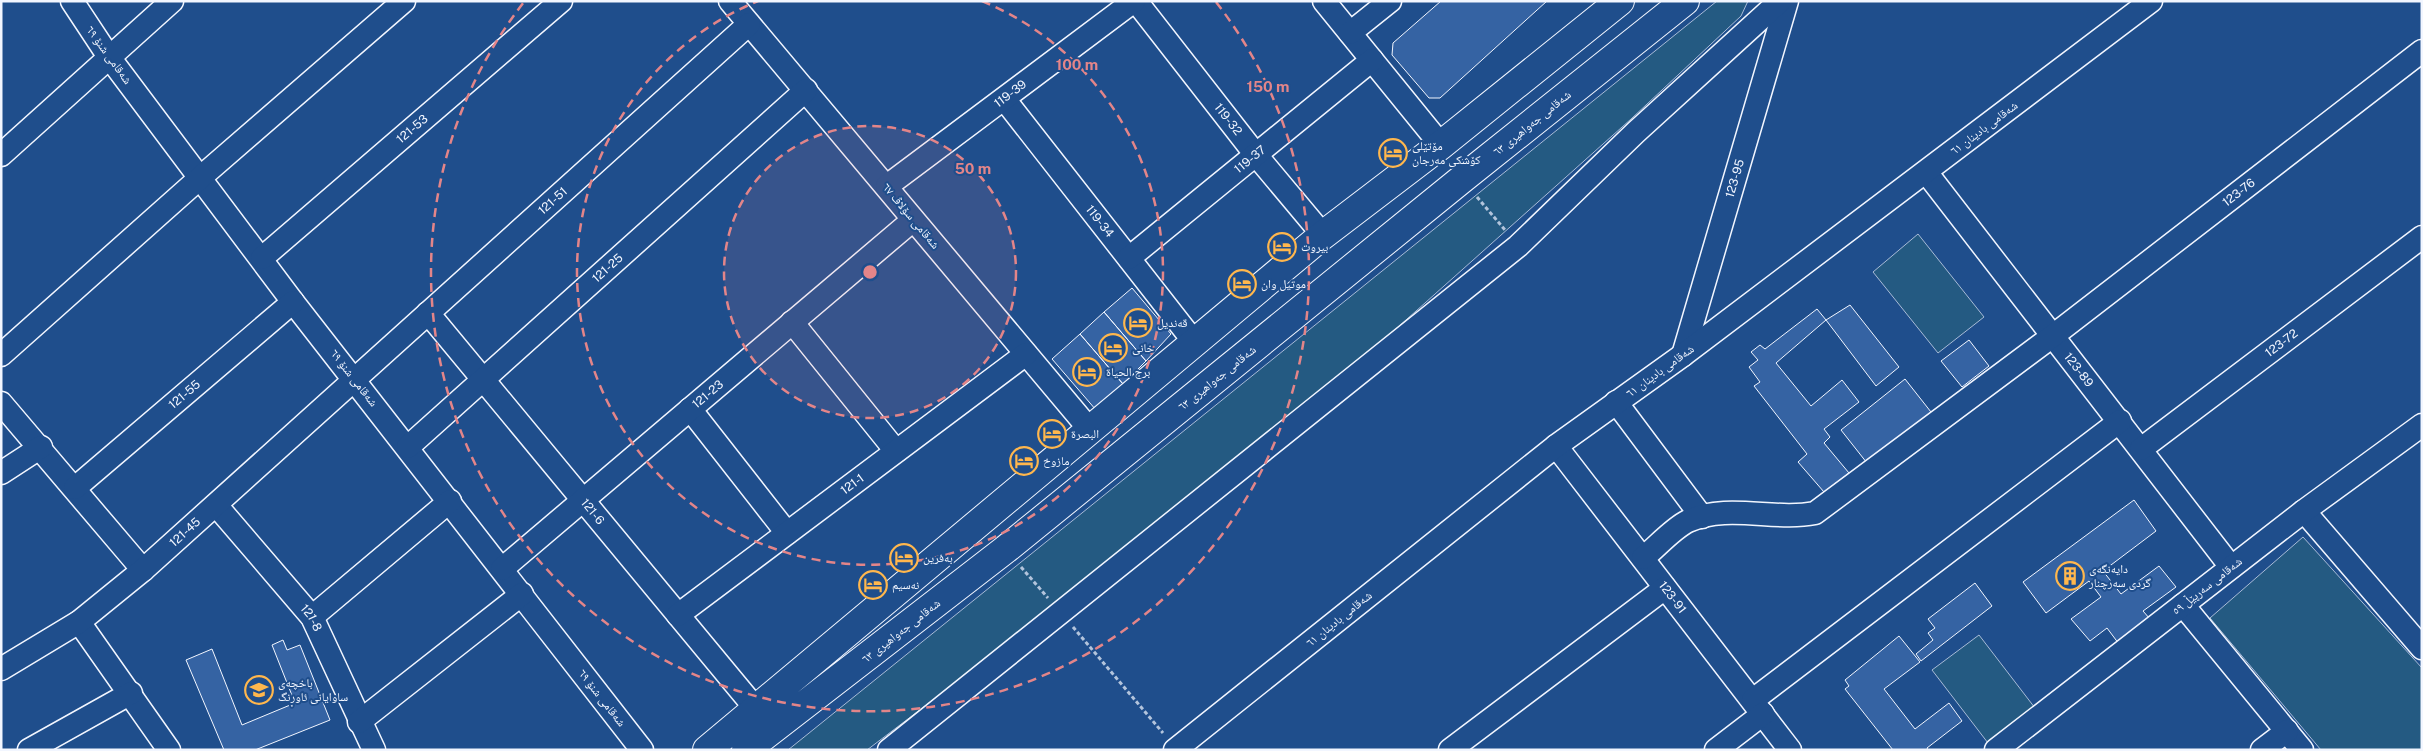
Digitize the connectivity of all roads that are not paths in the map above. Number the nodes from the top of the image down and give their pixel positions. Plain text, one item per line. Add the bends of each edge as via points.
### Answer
1 (72, 1) edge
2 (172, 1) edge
3 (404, 1) edge
4 (561, 1) edge
5 (730, 1) edge
6 (1135, 1) edge
7 (1324, 1) edge
8 (1390, 1) edge
9 (1685, 1) edge
10 (1780, 1) edge
11 (1787, 1) edge
12 (2151, 1) edge
13 (1607, 5) edge
14 (749, 24) junction
15 (1350, 34) junction
16 (2422, 51) edge
17 (109, 57) junction
18 (1372, 60) junction
19 (806, 90) junction
20 (1005, 100) junction
21 (1441, 145) junction
22 (1, 155) edge
23 (1256, 155) junction
24 (1926, 172) junction
25 (201, 177) junction
26 (887, 186) junction
27 (913, 220) junction
28 (1323, 236) junction
29 (2422, 237) edge
30 (262, 258) junction
31 (1129, 258) junction
32 (293, 302) junction
33 (428, 313) junction
34 (792, 322) junction
35 (2054, 335) junction
36 (1195, 343) junction
37 (1026, 354) junction
38 (1, 355) edge
39 (1683, 355) junction
40 (356, 379) junction
41 (483, 379) junction
42 (1616, 402) junction
43 (1, 403) edge
44 (690, 410) junction
45 (2120, 421) junction
46 (2422, 425) edge
47 (1091, 431) junction
48 (1556, 446) junction
49 (40, 447) junction
50 (408, 447) junction
51 (2141, 449) junction
52 (896, 451) junction
53 (1, 474) edge
54 (75, 488) junction
55 (583, 500) junction
56 (450, 501) junction
57 (216, 505) junction
58 (2304, 511) junction
59 (1702, 517) junction
60 (788, 533) junction
61 (1643, 558) junction
62 (2231, 567) junction
63 (502, 569) junction
64 (143, 570) junction
65 (1665, 588) junction
66 (522, 594) junction
67 (2183, 605) junction
68 (678, 615) junction
69 (312, 618) junction
70 (79, 622) junction
71 (2417, 634) edge
72 (1, 669) edge
73 (130, 693) junction
74 (1758, 707) junction
75 (756, 709) junction
76 (359, 722) junction
77 (2287, 731) junction
78 (163, 748) edge
79 (1176, 749) edge
80 (29, 750) edge
81 (374, 750) edge
82 (642, 750) edge
83 (707, 750) edge
84 (746, 750) edge
85 (889, 750) edge
86 (1450, 750) edge
87 (1716, 750) edge
88 (1790, 750) edge
89 (1996, 750) edge
90 (2262, 750) edge
91 (2302, 750) edge

1 - 17 street, شەقامی شنۆ ٦٩
2 - 17 street
3 - 25 street
4 - 30 street, 121-53
5 - 14 street, شەقامی سۆلاڤ ٦٧
6 - 20 street, 119-39
6 - 23 street, 119-32
7 - 15 street
8 - 15 street
9 - 84 main road, شەقامی جەواهیری ٦٣ via 1006,550
10 - 85 street via 1636,132 1518,246
11 - 39 street, 123-95
12 - 24 street, شەقامی بادینان ٦١
13 - 21 main road
14 - 19 street, شەقامی سۆلاڤ ٦٧
14 - 33 street, 121-51
15 - 18 street
16 - 35 street, 123-76
17 - 22 street
17 - 25 street, شەقامی شنۆ ٦٩
18 - 21 street
18 - 23 street, 119-37
19 - 26 street, شەقامی سۆلاڤ ٦٧
19 - 41 street, 121-25
20 - 26 street, 119-39
20 - 31 street, 119-34
21 - 28 main road
23 - 28 street, 119-32
23 - 31 street, 119-37
24 - 35 street, 123-89
24 - 39 street, شەقامی بادینان ٦١
25 - 30 street, شەقامی شنۆ ٦٩
25 - 38 street
26 - 27 street, شەقامی سۆلاڤ ٦٧
27 - 34 street, 121-23
27 - 37 street, شەقامی سۆلاڤ ٦٧ via 988,305
28 - 36 main road
29 - 51 street, 123-72
30 - 32 street, شەقامی شنۆ ٦٩
31 - 36 street, 119-34
32 - 40 street, شەقامی شنۆ ٦٩
32 - 54 street, 121-55
33 - 40 street, 121-51
33 - 41 street, 121-6
34 - 44 street, 121-23
34 - 52 street
35 - 45 street, 123-89
35 - 59 street, 123-76 via 1815,513 1800,516 1714,513
36 - 47 main road
37 - 47 street, شەقامی سۆلاڤ ٦٧
37 - 52 street, 121-1
39 - 42 street, شەقامی بادینان ٦١
40 - 50 street, شەقامی شنۆ ٦٩
40 - 57 street, 121-45
41 - 50 street, 121-25
41 - 55 street, 121-6
42 - 48 street, شەقامی بادینان ٦١
42 - 59 street
43 - 49 street
44 - 55 street, 121-23
44 - 60 street
45 - 51 street, 123-89
45 - 74 street
46 - 58 street, شەقامی سەرپێڵ ٥٩
47 - 75 main road
48 - 61 street, 123-91
48 - 79 street, شەقامی بادینان ٦١
49 - 53 street
49 - 54 street
50 - 56 street, شەقامی شنۆ ٦٩
51 - 62 street, 123-89
52 - 60 street, 121-1
54 - 64 street
55 - 63 street, 121-23
55 - 68 street, 121-6
56 - 63 street, شەقامی شنۆ ٦٩
56 - 69 street
57 - 64 street, 121-45
57 - 69 street, 121-8
58 - 62 street, شەقامی سەرپێڵ ٥٩
58 - 71 street
59 - 61 street, 123-76 via 1687,522
60 - 68 street, 121-1
61 - 65 street, 123-91
62 - 67 street, شەقامی سەرپێڵ ٥٩
63 - 66 street, شەقامی شنۆ ٦٩
64 - 70 street, 121-45
65 - 74 street, 123-91
65 - 86 street
66 - 76 street
66 - 82 street, شەقامی شنۆ ٦٩
67 - 77 street
67 - 89 street, شەقامی سەرپێڵ ٥٩
68 - 75 street, 121-6
69 - 76 street, 121-8
70 - 72 street, 121-45
70 - 73 street
73 - 78 street
73 - 80 street
74 - 87 street
74 - 88 street, 123-91
75 - 83 main road
76 - 81 street, 121-8
77 - 90 street
77 - 91 street

